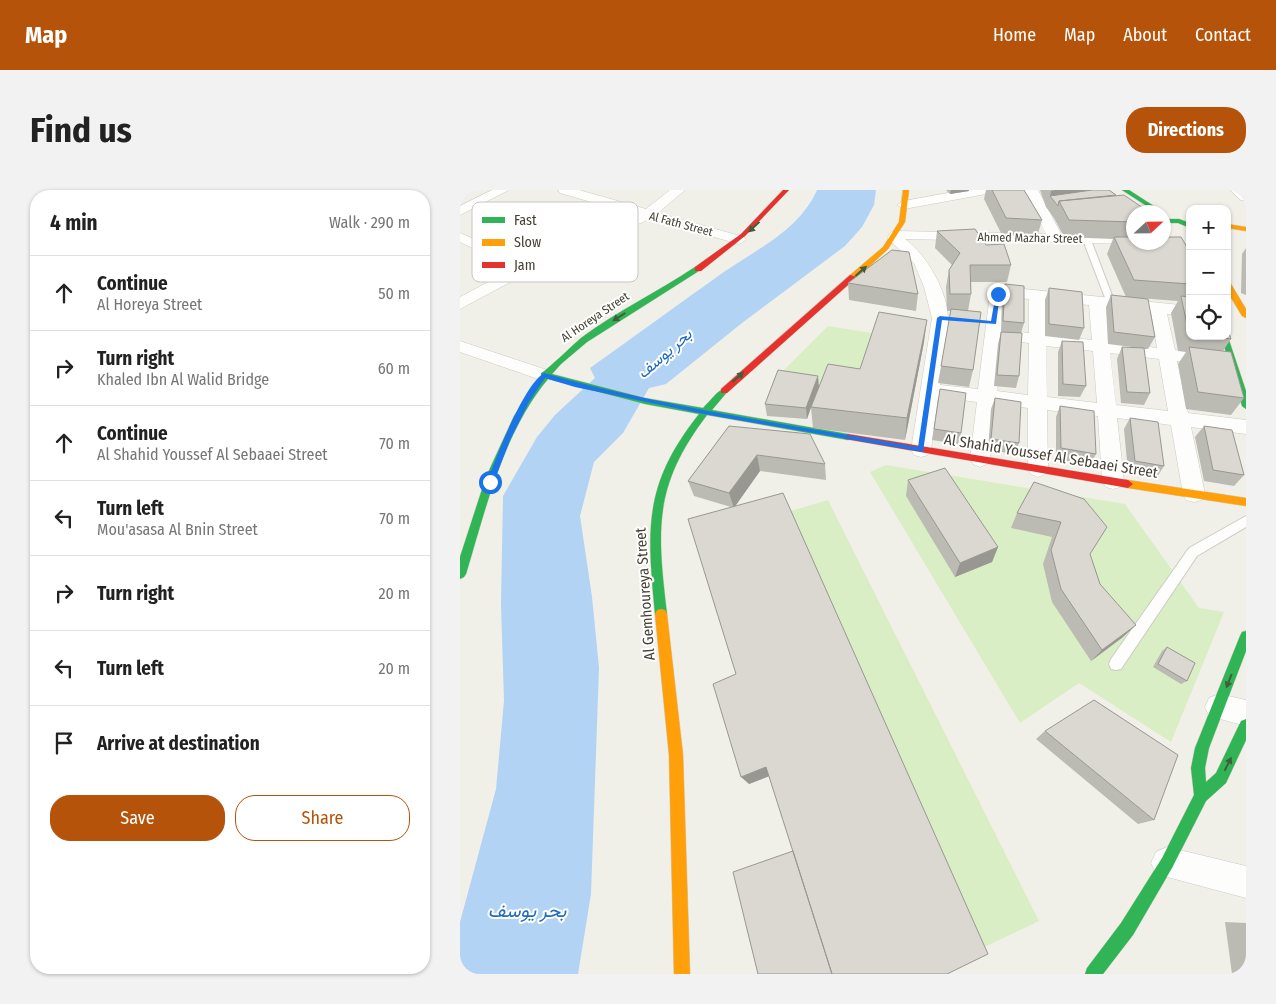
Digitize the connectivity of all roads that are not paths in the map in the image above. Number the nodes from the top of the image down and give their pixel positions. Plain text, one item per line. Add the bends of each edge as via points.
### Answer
1 (502, 190) edge
2 (565, 190) edge
3 (678, 190) edge
4 (786, 190) edge
5 (906, 190) edge
6 (982, 190) edge
7 (1031, 190) edge
8 (1125, 190) edge
9 (1237, 190) edge
10 (1246, 197) edge
11 (478, 202) edge
12 (604, 202) edge
13 (472, 205) edge
14 (904, 205) junction
15 (1149, 205) edge
16 (460, 211) edge
17 (638, 212) edge
18 (647, 215) junction
19 (638, 219) edge
20 (1231, 227) edge
21 (1246, 229) edge
22 (1231, 235) edge
23 (895, 236) junction
24 (460, 237) edge
25 (1246, 237) edge
26 (1056, 239) junction
27 (739, 240) junction
28 (1088, 240) junction
29 (1126, 240) edge
30 (472, 243) edge
31 (500, 282) edge
32 (1231, 291) edge
33 (1037, 296) junction
34 (1104, 303) junction
35 (460, 304) edge
36 (1158, 308) junction
37 (1186, 311) edge
38 (1246, 316) edge
39 (940, 318) junction
40 (958, 320) edge
41 (987, 326) junction
42 (1037, 339) junction
43 (1226, 340) edge
44 (460, 346) edge
45 (1101, 346) junction
46 (1167, 354) junction
47 (1234, 362) junction
48 (544, 375) junction
49 (931, 390) junction
50 (986, 397) junction
51 (1038, 403) junction
52 (1246, 406) edge
53 (1107, 411) junction
54 (704, 412) junction
55 (1180, 419) junction
56 (1246, 427) edge
57 (921, 450) junction
58 (980, 459) junction
59 (1038, 469) junction
60 (1113, 481) junction
61 (1194, 494) junction
62 (1246, 502) edge
63 (1246, 521) edge
64 (460, 574) edge
65 (1246, 636) edge
66 (1116, 664) dead end
67 (1219, 707) junction
68 (1246, 712) edge
69 (1246, 726) edge
70 (1201, 796) junction
71 (1167, 863) junction
72 (1246, 882) edge
73 (682, 974) edge
74 (1093, 974) edge

1 - 11 street
2 - 12 street, Al Fath Street
3 - 18 street
4 -> 27 main road, Al Horeya Street
5 - 14 main road, Al Gemhoureya Street
6 - 14 street
7 - 26 street
8 - 15 main road
9 - 10 street
13 - 16 street
14 - 23 main road, Al Gemhoureya Street via 902,222
17 - 18 street, Al Fath Street
18 - 19 street
18 - 27 street, Al Fath Street
20 - 21 main road
22 - 25 main road
23 - 26 street, Ahmed Mazhar Street
23 - 39 street via 921,262
54 -> 23 main road, Al Gemhoureya Street via 732,381 872,261
24 - 30 street
26 - 28 street, Ahmed Mazhar Street
27 -> 48 main road, Al Horeya Street via 585,339
28 - 29 street, Ahmed Mazhar Street
28 - 34 lane
31 - 35 street
32 - 38 main road
33 - 34 street
33 - 41 street via 1005,292 996,296
33 - 42 street
34 - 36 street
34 - 45 street
36 - 37 street
36 - 46 street
39 - 40 street
39 - 49 street
41 - 42 street
41 - 50 street
42 - 45 street
42 - 51 street
43 - 47 main road
44 - 48 street
45 - 46 street
45 - 53 street
46 - 47 street
46 - 55 street
47 - 52 main road
48 - 54 main road, Al Shahid Youssef Al Sebaaei Street
48 - 64 main road, Al Horeya Street via 526,401 507,440
49 - 50 street
49 - 57 street
50 - 51 street
50 - 58 street
51 - 53 street
51 - 59 street
53 - 55 street
53 - 60 street
54 - 57 main road, Al Shahid Youssef Al Sebaaei Street
54 - 73 main road, Al Gemhoureya Street via 678,447 664,476 655,511 654,548 676,755
55 - 56 street
55 - 61 street
57 - 58 main road, Al Shahid Youssef Al Sebaaei Street
58 - 59 main road, Al Shahid Youssef Al Sebaaei Street
59 - 60 main road, Al Shahid Youssef Al Sebaaei Street
60 - 61 main road, Al Shahid Youssef Al Sebaaei Street
61 - 62 main road, Al Shahid Youssef Al Sebaaei Street
63 - 66 lane via 1193,552
65 -> 67 main road
67 - 68 street
67 - 70 main road via 1200,758
70 -> 69 main road via 1221,778
70 - 71 main road
71 - 72 street
71 - 74 main road via 1127,929

